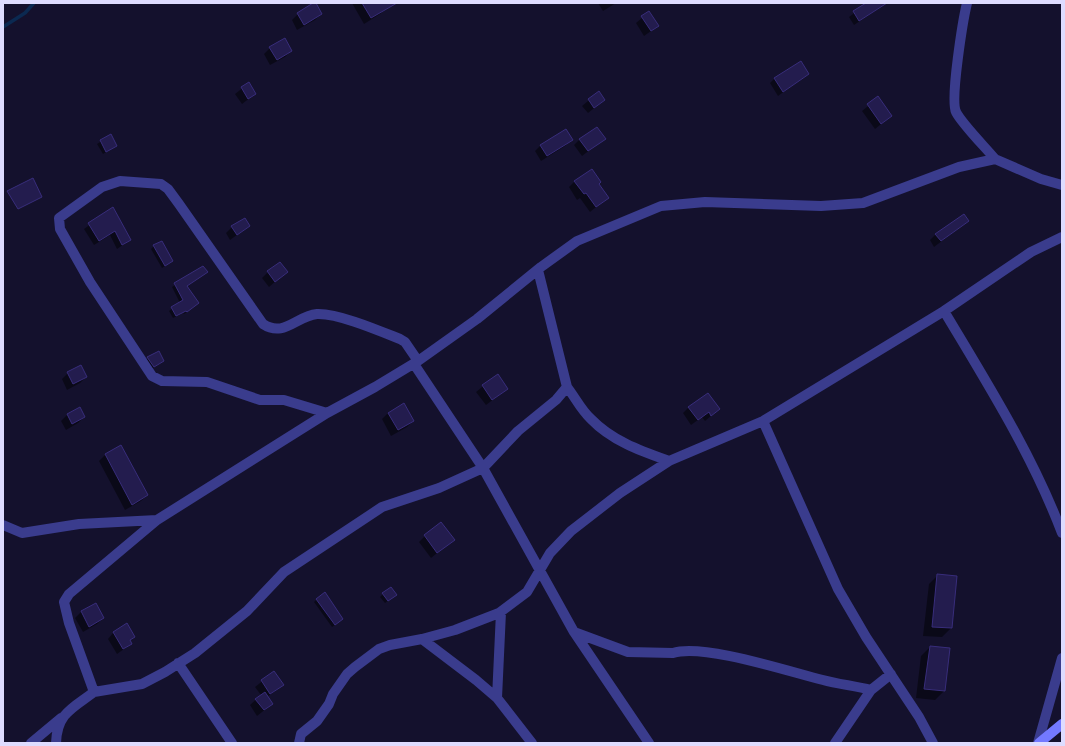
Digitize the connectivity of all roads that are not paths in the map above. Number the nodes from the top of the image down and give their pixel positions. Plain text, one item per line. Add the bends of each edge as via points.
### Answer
1 (967, 3) edge
2 (995, 159) junction
3 (1062, 185) edge
4 (1062, 238) edge
5 (538, 270) junction
6 (944, 310) junction
7 (416, 362) junction
8 (567, 387) junction
9 (327, 413) junction
10 (763, 421) junction
11 (669, 461) junction
12 (483, 468) junction
13 (157, 520) junction
14 (3, 525) edge
15 (1062, 533) edge
16 (540, 570) junction
17 (501, 612) junction
18 (574, 632) junction
19 (422, 639) junction
20 (1062, 658) edge
21 (178, 663) junction
22 (891, 674) junction
23 (871, 690) junction
24 (94, 692) junction
25 (497, 698) junction
26 (61, 718) junction
27 (1062, 724) edge
28 (31, 743) edge
29 (56, 743) edge
30 (232, 743) edge
31 (299, 743) edge
32 (532, 743) edge
33 (649, 743) edge
34 (835, 743) edge
35 (933, 743) edge
36 (1038, 743) edge

1 - 2 street via 955,86 956,112
2 - 3 street via 1041,179
2 - 5 street via 958,167 863,203 821,206 705,202 667,204 577,241
4 - 6 street via 1031,252
5 - 7 street via 477,319
5 - 8 street
6 - 10 street
6 - 15 street via 1008,417
7 - 9 street
7 - 9 street via 405,342 367,325 322,314 308,316 281,329 272,329 263,324 179,204 161,184 120,181 108,184 59,218 60,229 90,282 152,376 162,381 207,382 260,400 284,400
7 - 12 street
8 - 11 street via 590,419 611,435 633,448
8 - 12 street via 556,400 518,431
9 - 13 street
10 - 11 street
10 - 22 street via 838,589
11 - 16 street via 620,493 571,531 558,543
12 - 16 street
12 - 21 street via 439,488 382,507 284,572 247,611 195,653
13 - 14 street via 79,524 22,533
13 - 24 street via 64,602
16 - 17 street via 527,592
16 - 18 street
17 - 19 street via 455,630
17 - 25 street
18 - 23 street via 628,652 680,651 714,654 780,667
18 - 33 street
19 - 25 street
19 - 31 street via 379,649 355,666 333,694 317,721 301,734
20 - 36 street
21 - 24 street via 142,684
21 - 30 street
22 - 23 street
22 - 35 street
23 - 34 street
24 - 26 street
25 - 32 street
26 - 28 street
26 - 29 street
27 - 36 street

